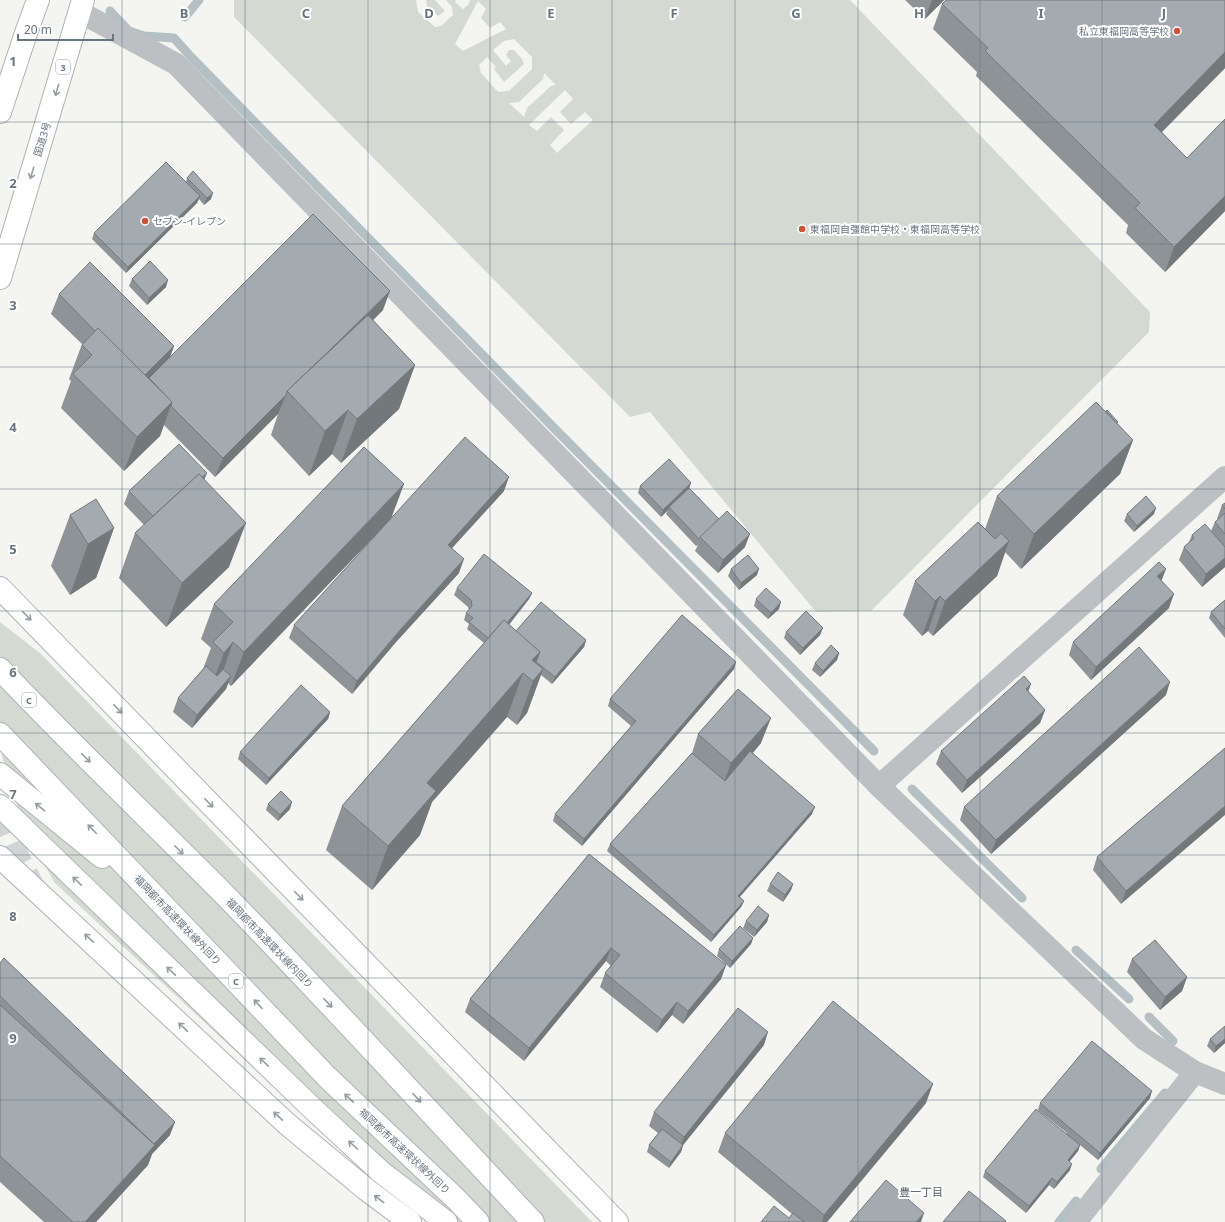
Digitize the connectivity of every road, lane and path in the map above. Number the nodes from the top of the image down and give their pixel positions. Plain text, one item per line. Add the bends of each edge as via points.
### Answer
1 (38, 0) edge
2 (81, 6) edge
3 (26, 33) junction
4 (0, 80) edge
5 (0, 112) edge
6 (0, 278) edge
7 (1225, 477) edge
8 (0, 588) edge
9 (0, 660) edge
10 (0, 669) edge
11 (58, 731) junction
12 (0, 734) edge
13 (0, 774) edge
14 (879, 786) junction
15 (0, 806) edge
16 (0, 854) edge
17 (0, 857) edge
18 (35, 888) junction
19 (179, 920) junction
20 (1195, 1072) junction
21 (1225, 1084) edge
22 (410, 1222) edge
23 (446, 1222) edge
24 (478, 1222) edge
25 (533, 1222) edge
26 (616, 1222) edge
27 (1076, 1222) edge

1 - 3 main road
2 -> 6 main road, 国道3号 / 3
2 - 14 street via 176,64
3 - 4 main road
3 - 5 main road
7 - 14 street
8 -> 26 main road
9 - 11 main road
10 - 11 main road, 福岡都市高速環状線内回り / C
11 -> 25 main road, 福岡都市高速環状線内回り / C via 218,889
19 -> 12 main road, 福岡都市高速環状線外回り / C
19 -> 13 main road
14 - 20 street via 1144,1039
23 -> 15 main road via 381,1172 312,1108
16 - 18 main road
17 - 18 main road
22 -> 18 main road via 287,1124
24 -> 19 main road, 福岡都市高速環状線外回り / C via 327,1078
20 - 21 street
20 - 27 street

